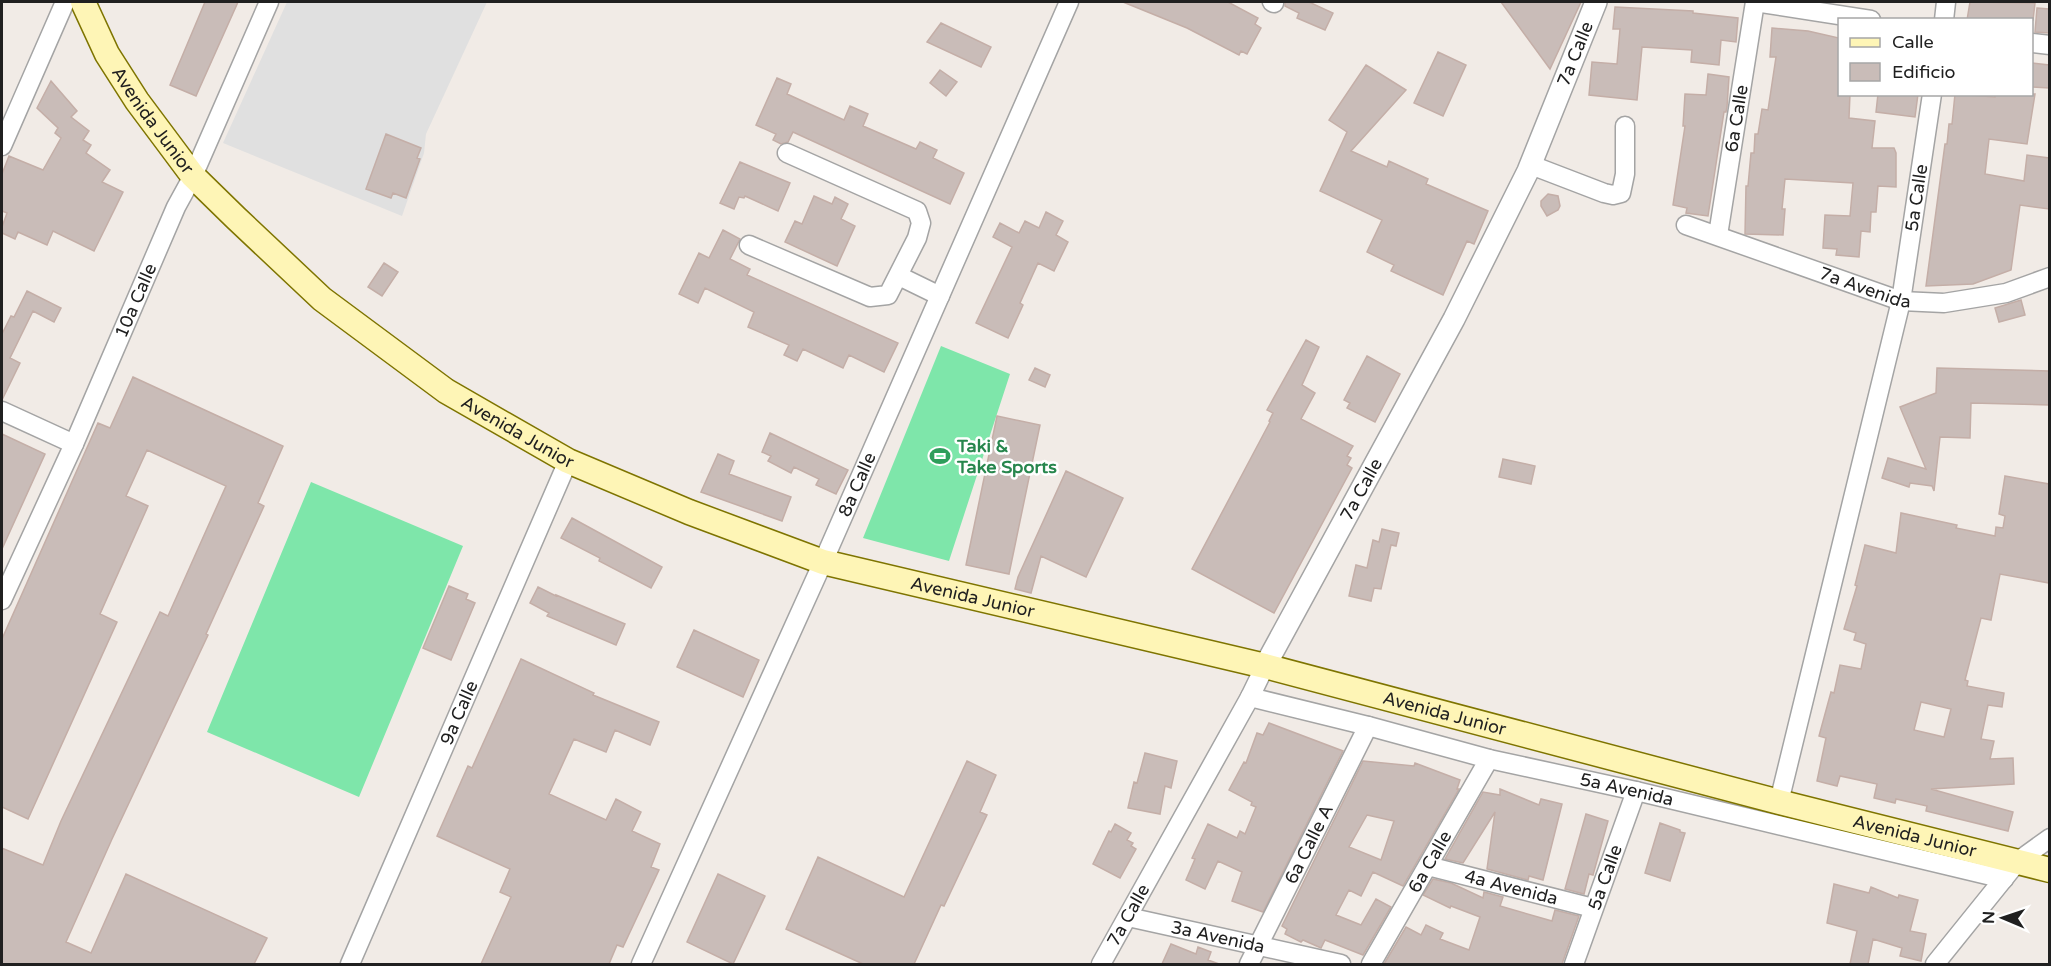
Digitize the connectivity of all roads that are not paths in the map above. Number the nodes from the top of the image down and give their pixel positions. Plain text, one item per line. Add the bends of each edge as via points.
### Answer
1 (65, 2) edge
2 (83, 2) edge
3 (269, 2) edge
4 (1069, 2) edge
5 (1596, 2) edge
6 (1755, 2) edge
7 (1946, 2) edge
8 (1858, 18) edge
9 (1944, 18) edge
10 (2033, 43) edge
11 (2049, 45) edge
12 (1932, 96) edge
13 (1625, 126) dead end
14 (2, 146) edge
15 (787, 153) dead end
16 (1531, 165) junction
17 (193, 176) junction
18 (1686, 225) dead end
19 (1718, 235) junction
20 (748, 245) dead end
21 (899, 276) junction
22 (2049, 277) edge
23 (940, 296) junction
24 (1901, 301) junction
25 (2, 411) edge
26 (74, 444) junction
27 (568, 461) junction
28 (822, 562) junction
29 (2, 600) edge
30 (1265, 666) junction
31 (1251, 697) junction
32 (1368, 726) junction
33 (1489, 759) junction
34 (1636, 791) junction
35 (1779, 802) junction
36 (2049, 838) edge
37 (1428, 866) junction
38 (2011, 870) junction
39 (2048, 870) edge
40 (1593, 908) junction
41 (1128, 917) junction
42 (1260, 946) junction
43 (350, 964) edge
44 (641, 964) edge
45 (1101, 964) edge
46 (1249, 964) edge
47 (1341, 964) edge
48 (1371, 964) edge
49 (1574, 964) edge
50 (1935, 964) edge

1 - 14 street
2 - 17 main road, Avenida Junior via 119,73
3 - 17 street, 10a Calle
4 - 23 street, 8a Calle
5 - 16 street, 7a Calle
6 - 8 street
6 - 19 street, 6a Calle
7 - 9 street
10 - 11 street
12 - 24 street, 5a Calle
13 - 16 street via 1621,193 1604,193
15 - 21 street via 917,211 921,223
16 - 30 street, 7a Calle via 1454,319
17 - 26 street, 10a Calle
17 - 27 main road, Avenida Junior via 322,299 446,391
18 - 19 street, 7a Avenida
19 - 24 street, 7a Avenida
20 - 21 street via 870,297 888,295
21 - 23 street
22 - 24 street, 7a Avenida via 2006,293 1944,303
23 - 28 street, 8a Calle
24 - 35 street, 5a Calle
25 - 26 street
26 - 29 street, 10a Calle
27 - 28 main road, Avenida Junior via 688,512
27 - 43 street, 9a Calle
28 - 30 main road, Avenida Junior
28 - 44 street, 8a Calle
30 - 31 street, 7a Calle
30 - 35 main road, Avenida Junior
31 - 32 street, 5a Avenida
31 - 41 street, 7a Calle
32 - 33 street, 5a Avenida
32 - 42 street, 6a Calle A
33 - 34 street, 5a Avenida
33 - 37 street, 6a Calle
34 - 38 street, 5a Avenida
34 - 40 street, 5a Calle
35 - 38 main road, Avenida Junior
36 - 38 street
37 - 40 street, 4a Avenida
37 - 48 street, 6a Calle
38 - 39 main road, Avenida Junior
38 - 50 street
40 - 49 street, 5a Calle
41 - 42 street, 3a Avenida
41 - 45 street, 7a Calle
42 - 46 street, 6a Calle A
42 - 47 street, 3a Avenida

